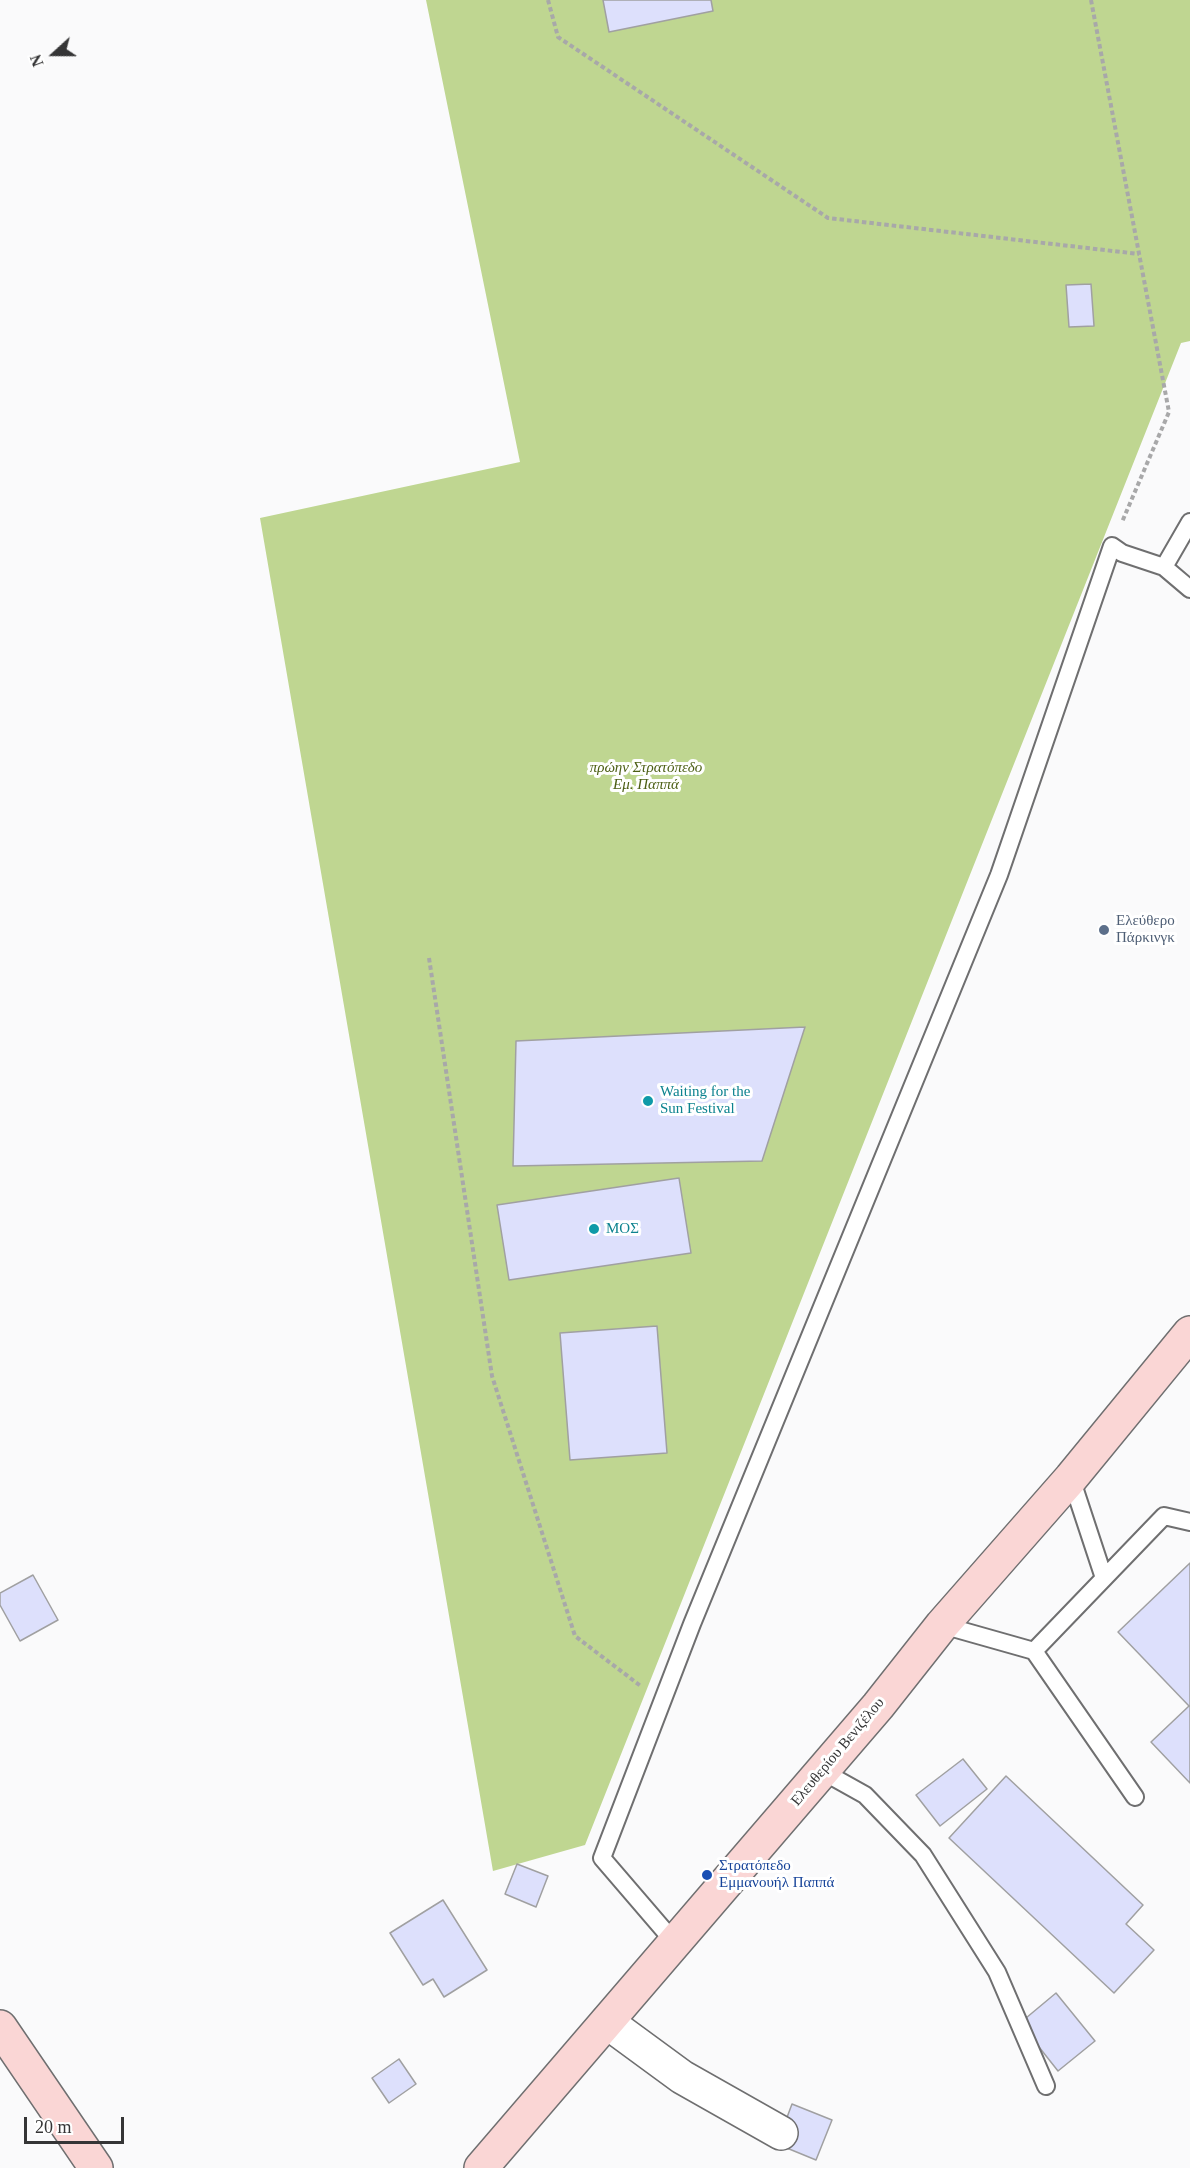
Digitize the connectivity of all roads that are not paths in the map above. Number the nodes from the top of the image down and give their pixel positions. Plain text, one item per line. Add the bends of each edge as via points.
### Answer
1 (1190, 522) edge
2 (1164, 567) junction
3 (1190, 589) edge
4 (1190, 1333) edge
5 (1071, 1478) junction
6 (1190, 1522) edge
7 (1104, 1578) junction
8 (942, 1625) junction
9 (1034, 1651) junction
10 (822, 1771) junction
11 (1135, 1797) dead end
12 (675, 1943) junction
13 (607, 2022) junction
14 (0, 2027) edge
15 (1046, 2086) dead end
16 (781, 2133) dead end
17 (96, 2168) edge
18 (481, 2168) edge

1 - 2 lane
2 - 3 lane
2 - 12 lane via 1112,546 999,875 602,1858
4 - 5 main road, Ελευθερίου Βενιζέλου
5 - 7 lane
5 - 8 main road, Ελευθερίου Βενιζέλου
6 - 7 lane via 1164,1516
7 - 9 lane
8 - 9 lane
8 - 10 main road, Ελευθερίου Βενιζέλου
9 - 11 lane
10 - 12 main road, Ελευθερίου Βενιζέλου
10 - 15 lane via 864,1795 922,1855 997,1972
12 - 13 main road, Ελευθερίου Βενιζέλου
13 - 16 street via 682,2077
13 - 18 main road, Ελευθερίου Βενιζέλου
14 - 17 main road

